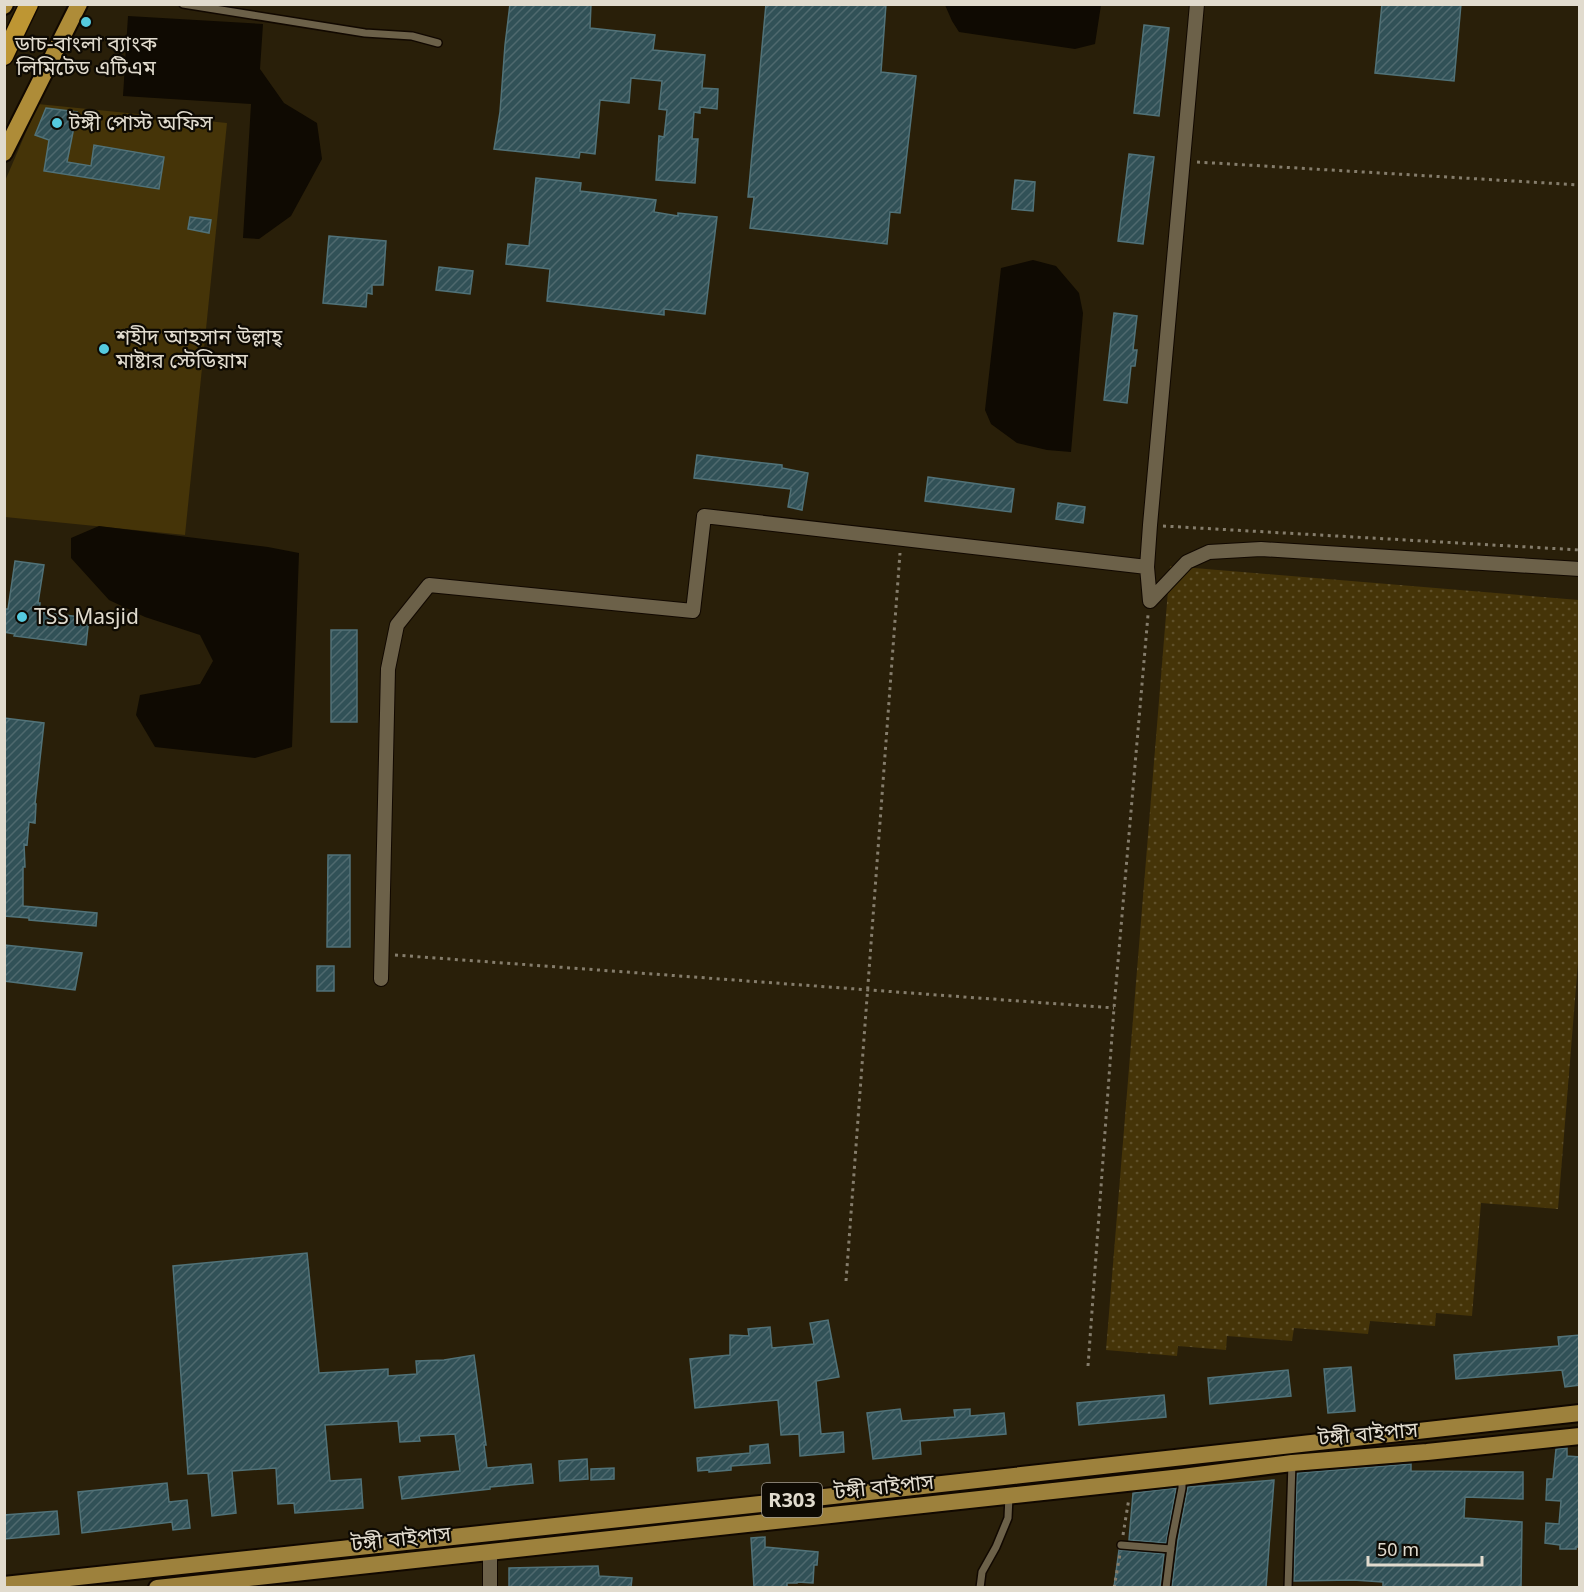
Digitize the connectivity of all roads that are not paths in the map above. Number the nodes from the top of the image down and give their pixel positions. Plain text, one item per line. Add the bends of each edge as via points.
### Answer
1 (29, 4) edge
2 (79, 4) edge
3 (183, 4) edge
4 (1197, 4) edge
5 (438, 43) dead end
6 (4, 56) edge
7 (4, 153) edge
8 (1147, 567) junction
9 (1580, 569) edge
10 (381, 979) dead end
11 (1580, 1413) edge
12 (1580, 1436) edge
13 (1292, 1463) junction
14 (1182, 1477) junction
15 (1009, 1496) junction
16 (1121, 1545) dead end
17 (1171, 1549) junction
18 (490, 1552) junction
19 (4, 1585) edge
20 (157, 1587) edge
21 (490, 1587) edge
22 (980, 1587) edge
23 (1166, 1587) edge
24 (1288, 1587) edge

1 - 6 highway
2 - 7 highway
3 - 5 lane
4 - 8 street
8 - 9 street via 1150,601 1187,562 1209,552 1261,549
8 - 10 street via 704,516 693,611 429,585 397,625 388,669
11 - 19 main road, R303
12 - 13 main road, টঙ্গী বাইপাস / R303
13 - 14 main road, টঙ্গী বাইপাস / R303
13 - 24 lane
14 - 15 main road, টঙ্গী বাইপাস / R303
14 - 17 lane
15 - 18 main road, টঙ্গী বাইপাস / R303
15 - 22 lane via 1008,1518 982,1572
16 - 17 lane
17 - 23 lane
18 - 20 main road, টঙ্গী বাইপাস / R303
18 - 21 street

